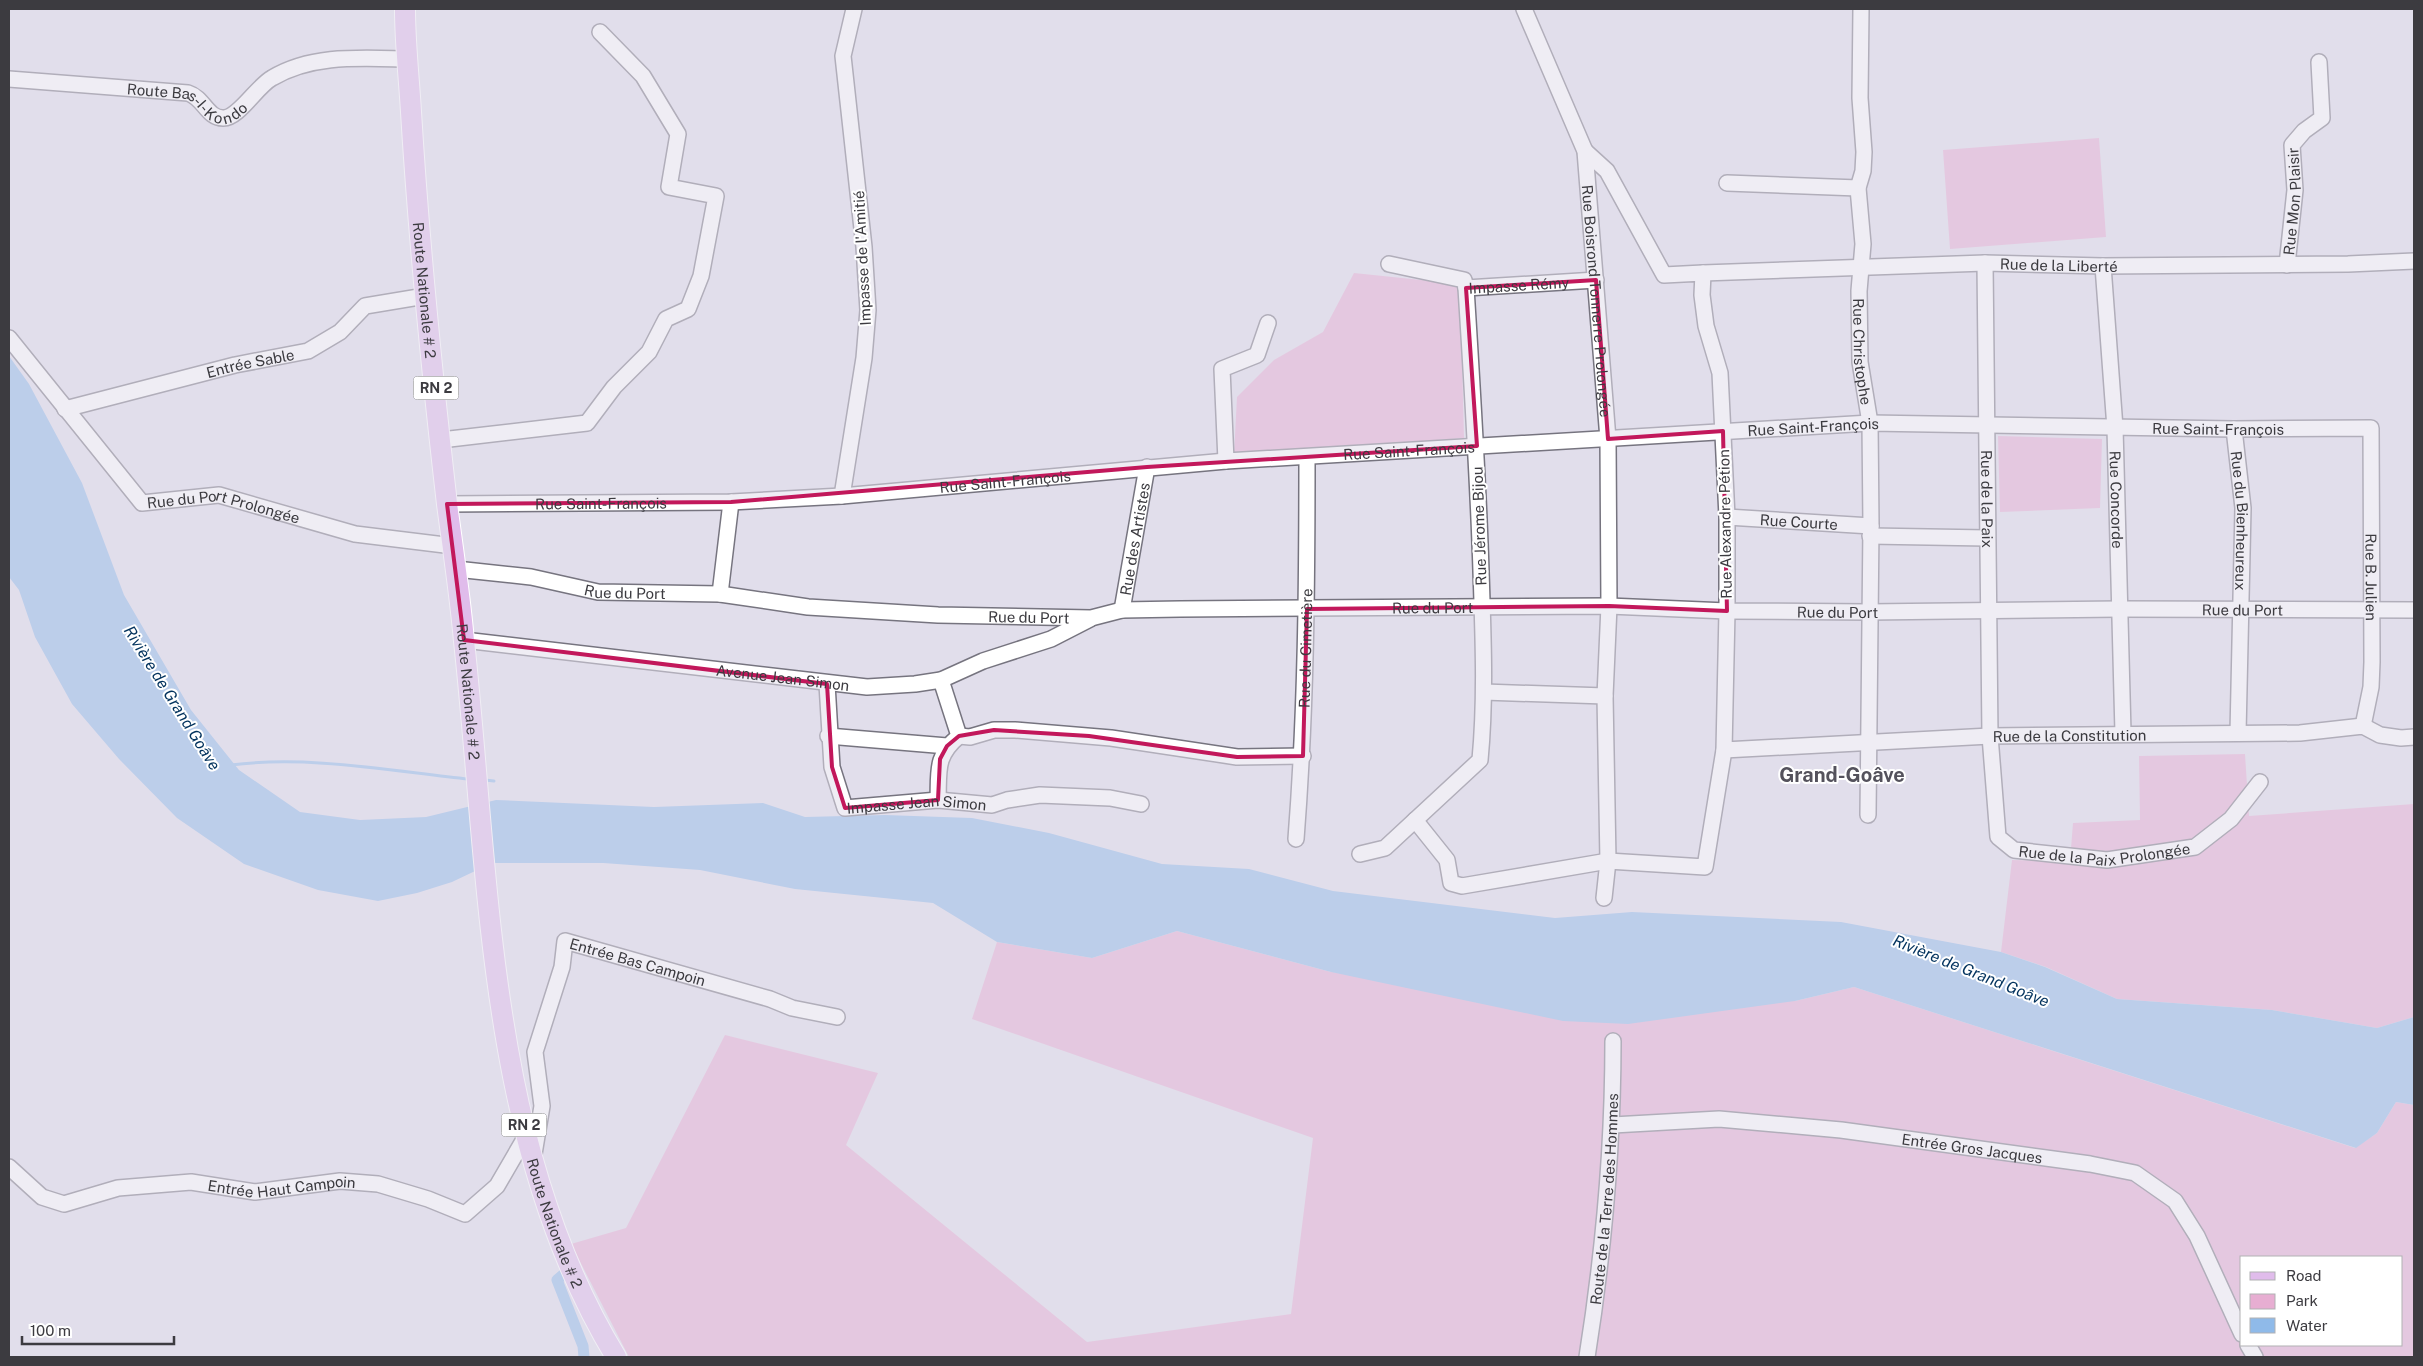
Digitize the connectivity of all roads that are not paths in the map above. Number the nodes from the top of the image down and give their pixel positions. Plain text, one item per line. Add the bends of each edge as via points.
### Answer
1 (405, 9) edge
2 (854, 9) edge
3 (1524, 9) edge
4 (1860, 9) edge
5 (600, 32) dead end
6 (406, 60) junction
7 (2319, 62) dead end
8 (9, 79) edge
9 (1585, 151) junction
10 (1727, 183) dead end
11 (1858, 188) junction
12 (2414, 261) edge
13 (1985, 263) junction
14 (1389, 264) dead end
15 (2287, 265) junction
16 (2103, 266) junction
17 (1860, 268) junction
18 (1703, 273) junction
19 (1596, 280) junction
20 (1466, 288) junction
21 (425, 296) junction
22 (1268, 323) dead end
23 (9, 338) edge
24 (65, 409) junction
25 (1870, 423) junction
26 (1988, 425) junction
27 (2115, 428) junction
28 (2371, 428) joint
29 (2234, 429) junction
30 (1723, 431) junction
31 (441, 440) junction
32 (1608, 440) junction
33 (1477, 446) junction
34 (1307, 456) junction
35 (1226, 461) junction
36 (1147, 467) junction
37 (842, 496) junction
38 (731, 502) junction
39 (447, 504) junction
40 (1727, 516) junction
41 (1871, 531) junction
42 (1987, 538) junction
43 (453, 546) junction
44 (456, 569) junction
45 (720, 594) junction
46 (1609, 606) junction
47 (1482, 608) junction
48 (2119, 609) junction
49 (1122, 610) junction
50 (1307, 610) junction
51 (2240, 610) junction
52 (2371, 610) junction
53 (2414, 610) edge
54 (1728, 611) junction
55 (1988, 611) junction
56 (1869, 612) junction
57 (1091, 618) junction
58 (464, 640) junction
59 (942, 680) junction
60 (827, 684) junction
61 (1484, 692) junction
62 (1605, 696) junction
63 (2362, 726) junction
64 (2123, 733) junction
65 (2238, 733) junction
66 (828, 736) junction
67 (959, 736) junction
68 (1990, 736) junction
69 (2414, 737) edge
70 (1868, 741) junction
71 (947, 746) junction
72 (1724, 750) junction
73 (1303, 756) junction
74 (2260, 782) dead end
75 (938, 800) junction
76 (1141, 804) dead end
77 (1868, 815) dead end
78 (1415, 820) junction
79 (1296, 839) dead end
80 (1360, 854) dead end
81 (1608, 861) junction
82 (1604, 898) dead end
83 (837, 1017) dead end
84 (1613, 1041) dead end
85 (1613, 1124) junction
86 (526, 1136) junction
87 (533, 1166) junction
88 (9, 1167) edge
89 (2240, 1330) edge
90 (2249, 1346) edge
91 (611, 1354) edge
92 (1587, 1357) edge
93 (2255, 1357) edge

1 - 6 main road, Route Nationale # 2 / RN 2
2 - 37 street, Impasse de l'Amitié via 843,56 868,310 864,358
3 - 9 street, Rue Boisrond Tonnerre Prolongée
4 - 11 street, Rue Christophe via 1864,152
5 - 31 street via 643,76 678,134 670,187 716,196 701,276 692,301 688,309 666,319 648,352 614,387 587,422
6 - 8 street, Route Bas-I-Kondo via 344,57 294,68 271,78 233,116 222,118 212,115 200,98 188,93
6 - 21 main road, Route Nationale # 2 / RN 2
7 - 15 street, Rue Mon Plaisir via 2322,118 2292,145 2295,190
9 - 18 street via 1607,171 1664,275
9 - 19 street, Rue Boisrond Tonnerre Prolongée
10 - 11 street
11 - 17 street, Rue Christophe via 1863,244
12 - 15 street, Rue de la Liberté
13 - 16 street, Rue de la Liberté
13 - 17 street, Rue de la Liberté
13 - 26 street, Rue de la Paix
14 - 20 street, Impasse Rémy via 1464,280
15 - 16 street, Rue de la Liberté
16 - 27 street, Rue Concorde
17 - 18 street, Rue de la Liberté
17 - 25 street, Rue Christophe via 1860,362
18 - 30 street, Rue Alexandre Pétion via 1706,326 1720,373
19 - 20 street, Impasse Rémy
19 - 32 street, Rue Boisrond Tonnerre Prolongée
20 - 33 street, Rue Jérome Bijou
21 - 24 street, Entrée Sable via 365,306 340,332 308,350 235,365
21 - 31 main road, Route Nationale # 2 / RN 2
22 - 35 street via 1257,355 1222,369
23 - 24 street, Rue du Port Prolongée
24 - 43 street, Rue du Port Prolongée via 142,503 219,495 355,534
25 - 26 street, Rue Saint-François
25 - 30 street, Rue Saint-François
25 - 41 street, Rue Christophe
26 - 27 street, Rue Saint-François
26 - 42 street, Rue de la Paix
27 - 29 street, Rue Saint-François
27 - 48 street, Rue Concorde
28 - 29 street, Rue Saint-François
28 - 52 street, Rue B. Julien
29 - 51 street, Rue du Bienheureux via 2243,508
30 - 32 street, Rue Saint-François
30 - 40 street, Rue Alexandre Pétion
31 - 39 main road, Route Nationale # 2 / RN 2
32 - 33 street, Rue Saint-François
32 - 46 street, Rue Boisrond Tonnerre Prolongée
33 - 34 street, Rue Saint-François
33 - 47 street, Rue Jérome Bijou
34 - 35 street, Rue Saint-François
34 - 50 street, Rue du Cimetière
35 - 36 street, Rue Saint-François
36 - 37 street, Rue Saint-François
36 - 49 street, Rue des Artistes
37 - 38 street, Rue Saint-François
38 - 39 street, Rue Saint-François
38 - 45 street
39 - 43 main road, Route Nationale # 2 / RN 2
40 - 41 street, Rue Courte
40 - 54 street, Rue Alexandre Pétion
41 - 42 street, Rue Courte
41 - 56 street, Rue Christophe
42 - 55 street, Rue de la Paix
43 - 44 main road, Route Nationale # 2 / RN 2
44 - 45 street, Rue du Port via 531,577 598,592
44 - 58 main road, Route Nationale # 2 / RN 2
45 - 57 street, Rue du Port via 808,607 938,615
46 - 47 street, Rue du Port
46 - 54 street, Rue du Port
46 - 62 street, Rue Boisrond Tonnerre Prolongée
47 - 50 street, Rue du Port
47 - 61 street, Rue Jérome Bijou
48 - 51 street, Rue du Port
48 - 55 street, Rue du Port
48 - 64 street, Rue Concorde
49 - 50 street, Rue du Port
49 - 57 street, Rue du Port
50 - 73 street, Rue du Cimetière
51 - 52 street, Rue du Port
51 - 65 street, Rue du Bienheureux
52 - 53 street, Rue du Port
52 - 63 street, Rue B. Julien via 2371,687
54 - 56 street, Rue du Port
54 - 72 street, Rue Alexandre Pétion
55 - 56 street, Rue du Port
55 - 68 street, Rue de la Paix
56 - 70 street, Rue Christophe
57 - 59 street, Avenue Jean Simon via 1051,639 983,661
58 - 60 street, Avenue Jean Simon
58 - 86 main road, Route Nationale # 2 / RN 2 via 500,1000
59 - 60 street, Avenue Jean Simon via 867,687
59 - 67 street
60 - 66 street, Impasse Jean Simon
61 - 62 street
61 - 78 street, Rue Jérome Bijou via 1480,760
62 - 81 street, Rue Boisrond Tonnerre Prolongée
63 - 65 street, Rue de la Constitution via 2300,733
63 - 69 street, Rue de la Constitution via 2380,735
64 - 65 street, Rue de la Constitution
64 - 68 street, Rue de la Constitution
66 - 71 street
66 - 75 street, Impasse Jean Simon via 832,768 845,808
67 - 71 street
67 - 73 street via 1015,730 1111,738 1237,757
68 - 70 street, Rue de la Constitution
68 - 74 street, Rue de la Paix Prolongée via 1998,837 2014,850 2107,860 2195,846 2231,819
70 - 72 street, Rue de la Constitution
70 - 77 street, Rue Christophe
71 - 75 street via 940,759
72 - 81 street, Rue Alexandre Pétion via 1705,867
73 - 79 street, Rue du Cimetière
75 - 76 street, Impasse Jean Simon via 992,805 1032,796 1057,795 1110,798
78 - 80 street, Rue Jérome Bijou via 1385,848
78 - 81 street via 1447,860 1451,883 1462,886
81 - 82 street, Rue Boisrond Tonnerre Prolongée
83 - 87 street, Entrée Bas Campoin via 816,1014 565,940 562,967 535,1052 542,1106
84 - 85 street, Route de la Terre des Hommes
85 - 89 street, Entrée Gros Jacques via 1719,1119 1840,1130 2135,1173 2175,1201 2197,1236
85 - 92 street, Route de la Terre des Hommes via 1598,1287
86 - 87 main road, Route Nationale # 2 / RN 2
86 - 88 street, Entrée Haut Campoin via 497,1186 464,1214 378,1184 340,1181 255,1192 191,1182 118,1188 64,1204 42,1197
87 - 91 main road, Route Nationale # 2 / RN 2 via 565,1255
90 - 93 street

